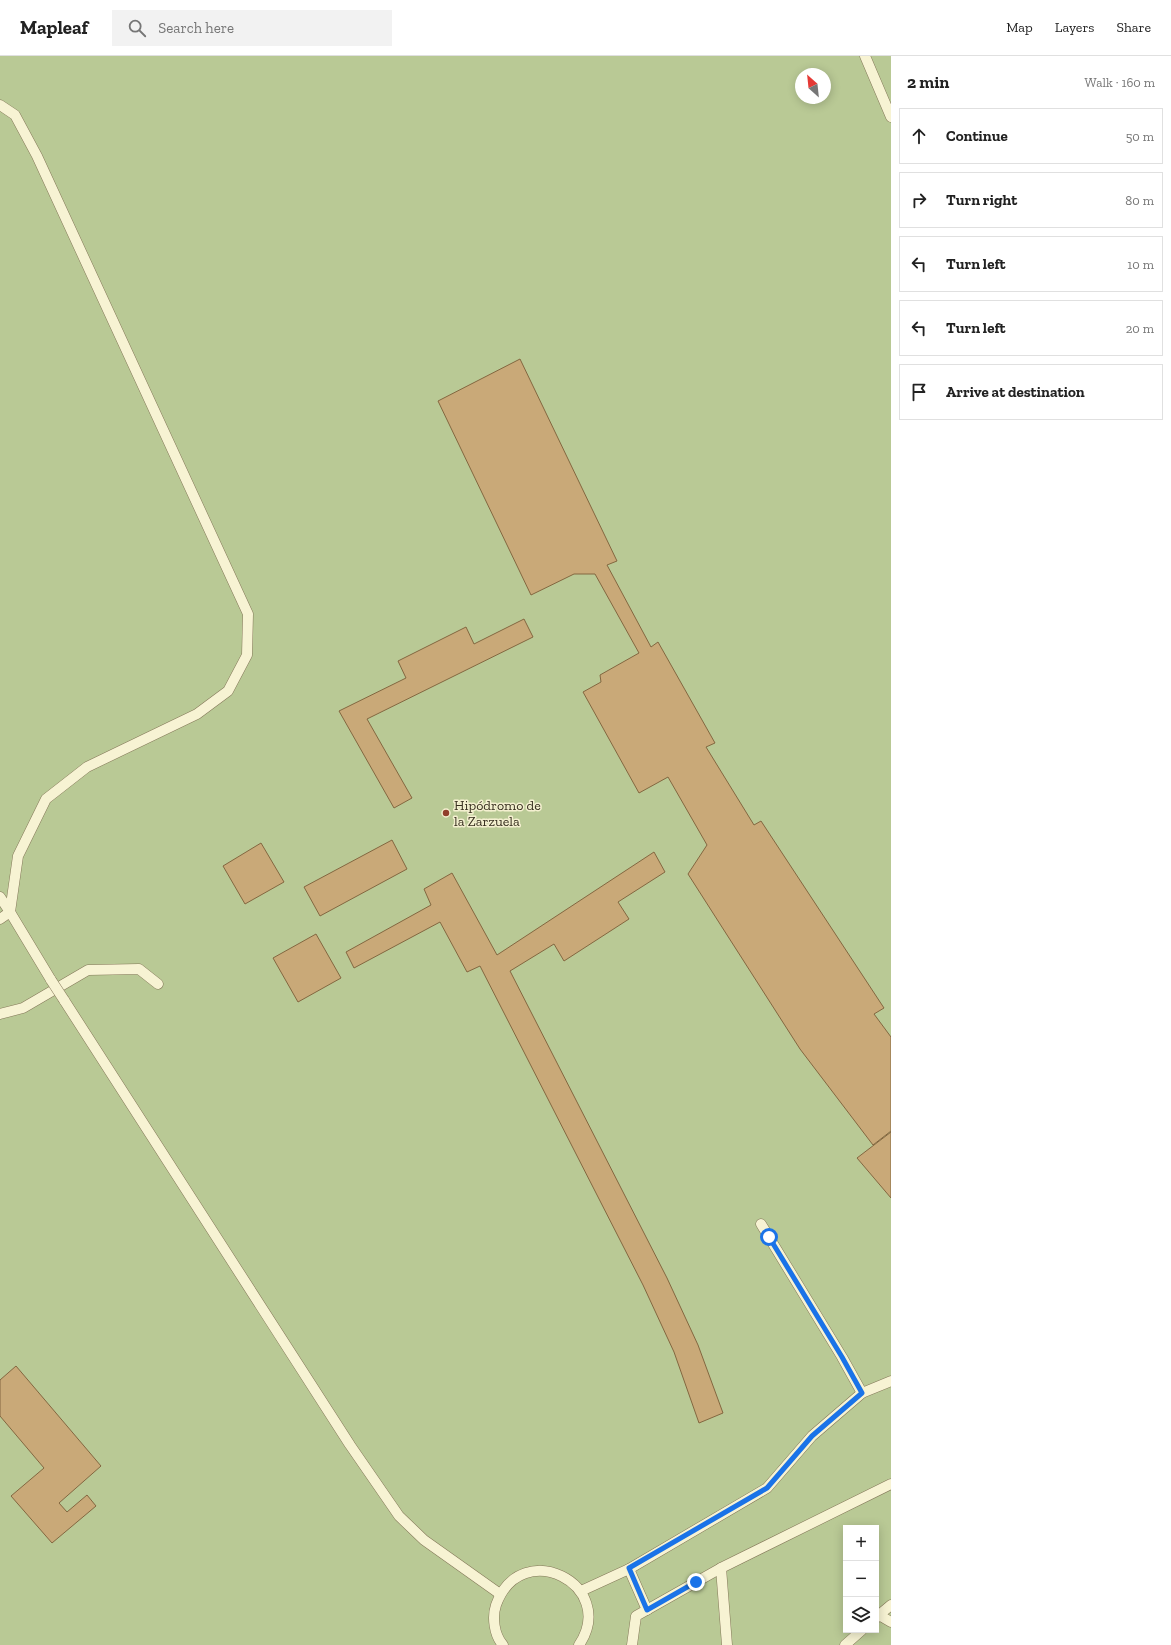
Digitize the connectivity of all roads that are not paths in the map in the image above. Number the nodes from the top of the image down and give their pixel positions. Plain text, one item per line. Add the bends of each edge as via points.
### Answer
1 (865, 56) edge
2 (0, 105) edge
3 (891, 117) edge
4 (0, 897) edge
5 (10, 912) junction
6 (0, 919) edge
7 (158, 984) dead end
8 (0, 1014) edge
9 (761, 1224) dead end
10 (890, 1383) edge
11 (862, 1393) junction
12 (891, 1484) edge
13 (629, 1568) junction
14 (721, 1568) junction
15 (581, 1591) junction
16 (500, 1594) junction
17 (891, 1605) edge
18 (647, 1610) junction
19 (879, 1615) edge
20 (879, 1616) edge
21 (891, 1622) edge
22 (859, 1633) edge
23 (503, 1645) edge
24 (579, 1645) edge
25 (632, 1645) edge
26 (727, 1645) edge
27 (845, 1645) edge

1 - 3 lane
2 - 5 lane via 15,115 37,156 248,614 247,655 228,691 197,714 87,767 46,799 18,856
4 - 5 lane
5 - 6 lane
5 - 16 lane, bridge via 51,980 350,1445 399,1516 424,1540
7 - 8 lane via 139,969 88,970 23,1008
9 - 11 lane
10 - 11 lane
11 - 13 lane via 812,1436 767,1488
12 - 14 lane
13 - 15 lane
13 - 18 lane
14 - 18 lane
14 - 26 lane
15 - 16 lane via 570,1580 555,1572 540,1570 524,1574 510,1582
15 - 24 lane via 587,1606 588,1622
16 - 23 lane via 494,1610 494,1627
17 - 19 lane
18 - 25 lane via 636,1616
20 - 21 lane
22 - 27 lane

